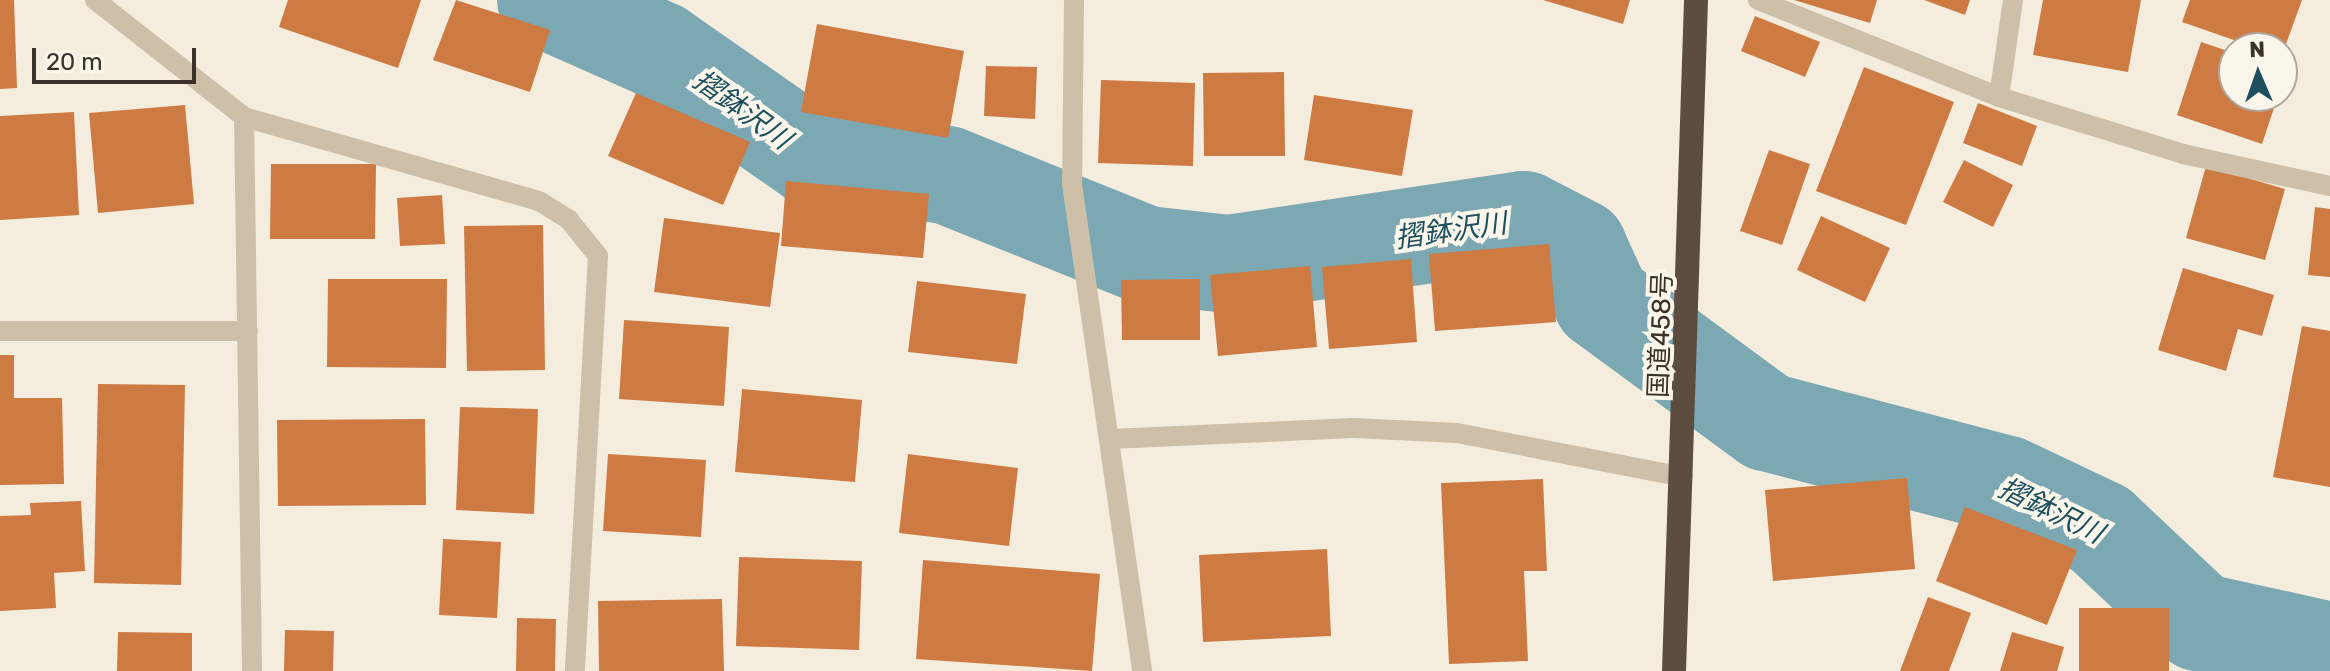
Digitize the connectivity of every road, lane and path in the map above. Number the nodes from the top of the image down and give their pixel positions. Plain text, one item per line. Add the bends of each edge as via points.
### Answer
1 (95, 0) edge
2 (1074, 0) edge
3 (1696, 0) edge
4 (1758, 0) edge
5 (2013, 0) edge
6 (1999, 97) junction
7 (244, 117) junction
8 (2330, 186) edge
9 (0, 331) edge
10 (248, 331) junction
11 (1110, 439) junction
12 (1683, 477) junction
13 (252, 671) edge
14 (575, 671) edge
15 (1142, 671) edge
16 (1674, 671) edge

1 - 7 street
2 - 11 street via 1072,184
3 - 12 highway, 国道458号
4 - 6 street
5 - 6 street
6 - 8 street via 2183,154
7 - 10 street
7 - 14 street via 539,201 569,220 598,256
9 - 10 street
10 - 13 street
11 - 12 street via 1354,428 1457,433
11 - 15 street
12 - 16 highway, 国道458号

